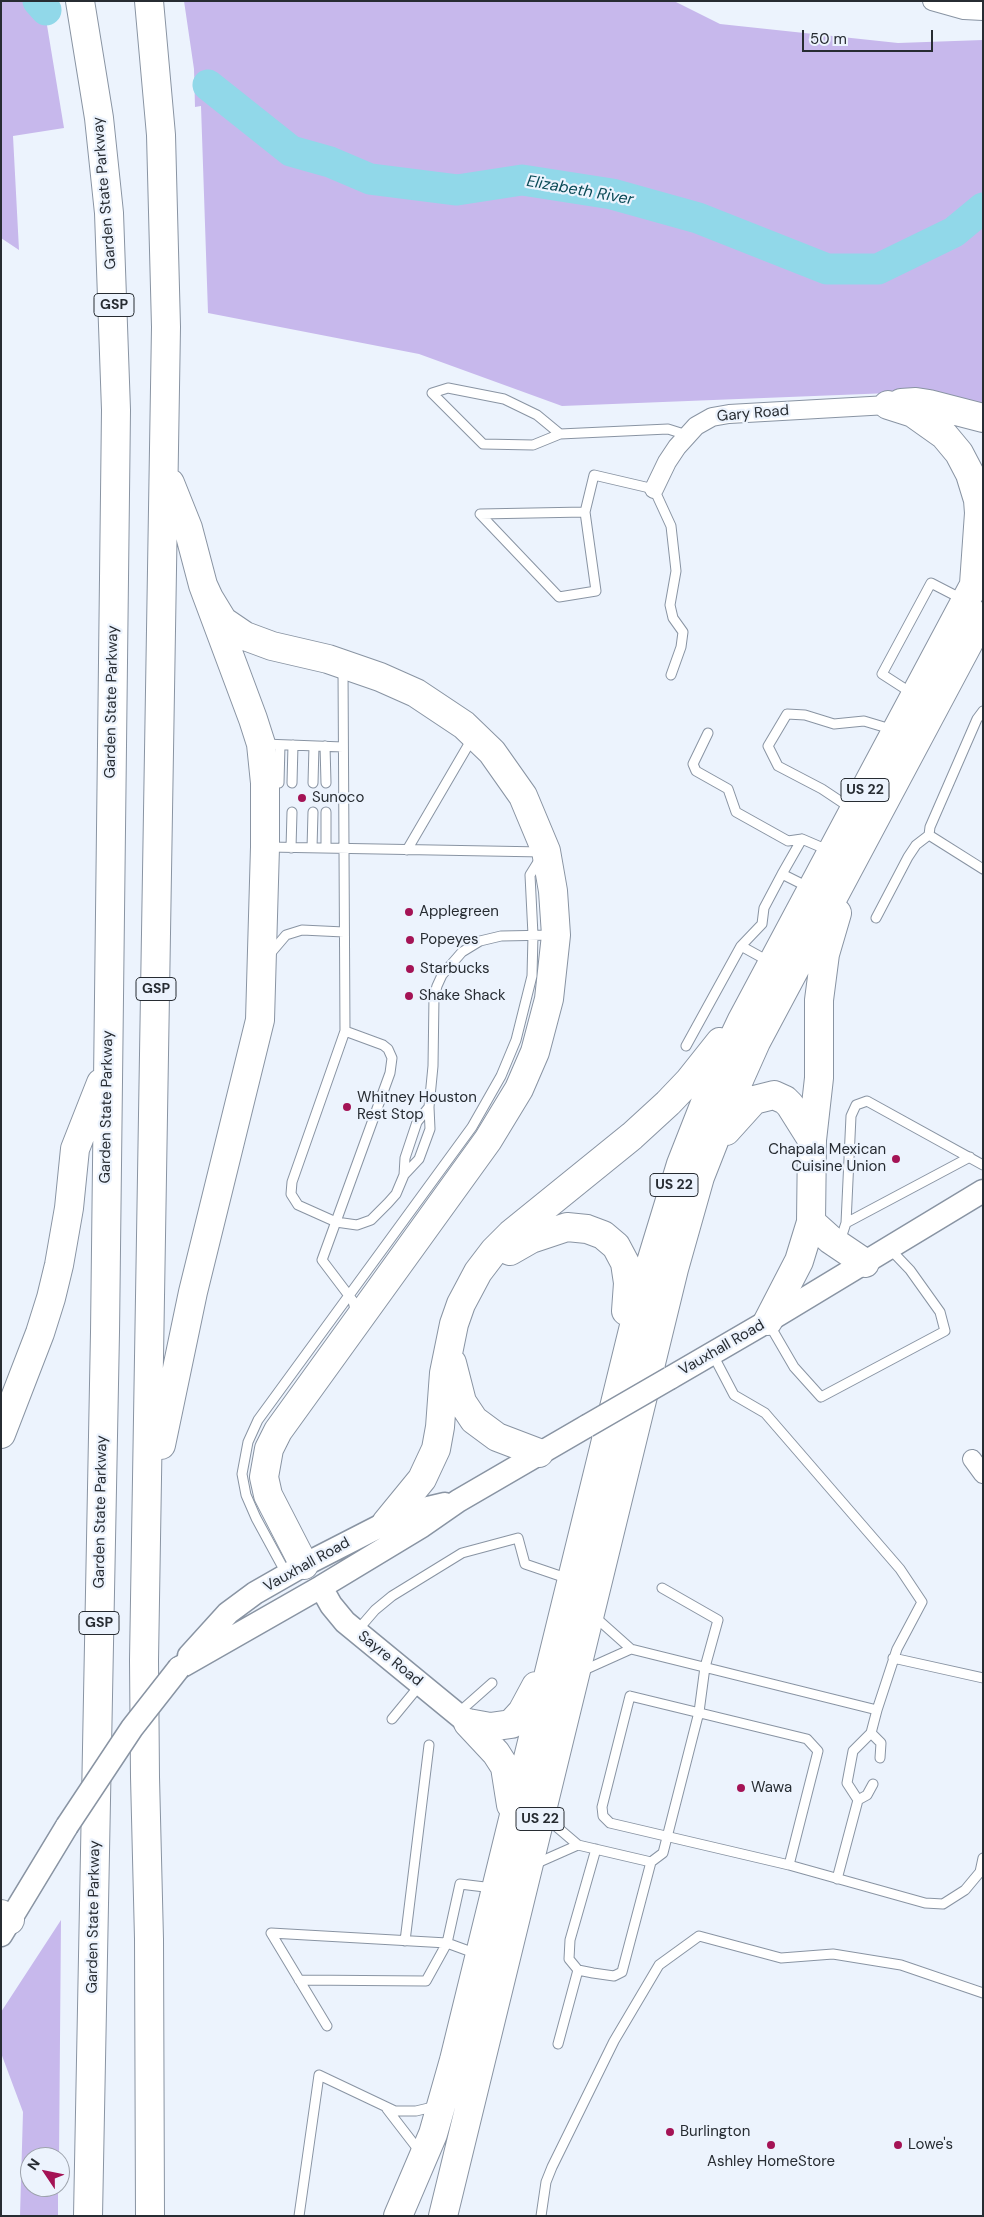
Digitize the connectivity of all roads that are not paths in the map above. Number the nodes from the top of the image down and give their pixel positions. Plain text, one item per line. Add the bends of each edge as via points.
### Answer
1 (80, 1) edge
2 (149, 1) edge
3 (932, 1) edge
4 (983, 11) edge
5 (888, 405) junction
6 (983, 418) edge
7 (560, 434) junction
8 (687, 435) junction
9 (165, 469) junction
10 (654, 489) junction
11 (584, 512) junction
12 (204, 585) junction
13 (976, 592) edge
14 (343, 664) junction
15 (671, 675) dead end
16 (916, 695) junction
17 (983, 711) edge
18 (896, 731) junction
19 (708, 733) dead end
20 (475, 734) junction
21 (270, 744) junction
22 (293, 745) junction
23 (314, 746) junction
24 (325, 746) junction
25 (343, 747) junction
26 (279, 783) dead end
27 (292, 783) dead end
28 (313, 783) dead end
29 (326, 783) dead end
30 (854, 810) junction
31 (292, 812) dead end
32 (313, 812) dead end
33 (326, 812) dead end
34 (929, 835) junction
35 (802, 839) junction
36 (278, 845) junction
37 (312, 848) junction
38 (326, 848) junction
39 (343, 849) junction
40 (407, 850) junction
41 (546, 851) junction
42 (843, 854) junction
43 (983, 869) edge
44 (782, 874) junction
45 (812, 889) junction
46 (876, 918) dead end
47 (344, 932) junction
48 (545, 935) junction
49 (741, 946) junction
50 (773, 963) junction
51 (263, 964) junction
52 (755, 995) junction
53 (345, 1031) junction
54 (686, 1046) dead end
55 (107, 1068) junction
56 (429, 1107) junction
57 (812, 1140) junction
58 (709, 1152) junction
59 (970, 1158) junction
60 (983, 1165) edge
61 (404, 1175) junction
62 (983, 1191) edge
63 (336, 1222) junction
64 (811, 1222) junction
65 (843, 1234) junction
66 (889, 1248) junction
67 (865, 1263) junction
68 (471, 1284) junction
69 (353, 1309) junction
70 (768, 1321) junction
71 (451, 1344) junction
72 (712, 1353) junction
73 (620, 1384) junction
74 (1, 1434) edge
75 (539, 1453) junction
76 (972, 1459) dead end
77 (983, 1474) edge
78 (458, 1501) junction
79 (147, 1510) junction
80 (386, 1523) junction
81 (295, 1570) junction
82 (571, 1580) junction
83 (321, 1587) junction
84 (662, 1588) dead end
85 (590, 1612) junction
86 (250, 1629) junction
87 (356, 1632) junction
88 (557, 1639) junction
89 (631, 1649) junction
90 (893, 1658) junction
91 (705, 1667) junction
92 (180, 1668) junction
93 (575, 1674) junction
94 (983, 1678) edge
95 (492, 1683) dead end
96 (420, 1684) junction
97 (877, 1710) junction
98 (699, 1712) junction
99 (392, 1719) dead end
100 (462, 1719) junction
101 (871, 1733) junction
102 (429, 1745) dead end
103 (880, 1758) dead end
104 (873, 1784) dead end
105 (858, 1800) junction
106 (541, 1813) junction
107 (513, 1818) junction
108 (667, 1835) junction
109 (578, 1845) junction
110 (596, 1849) junction
111 (983, 1858) edge
112 (652, 1862) junction
113 (789, 1865) junction
114 (528, 1866) junction
115 (837, 1879) junction
116 (496, 1888) junction
117 (4, 1923) edge
118 (405, 1941) junction
119 (447, 1943) junction
120 (480, 1955) junction
121 (578, 1970) junction
122 (299, 1980) junction
123 (983, 1993) edge
124 (327, 2026) dead end
125 (558, 2044) dead end
126 (442, 2104) junction
127 (386, 2107) junction
128 (422, 2162) junction
129 (88, 2177) junction
130 (151, 2207) edge
131 (83, 2216) edge
132 (88, 2216) edge
133 (300, 2216) edge
134 (398, 2216) edge
135 (444, 2216) edge
136 (541, 2216) edge

1 - 55 highway, Garden State Parkway / GSP via 99,118 109,213 116,410
2 - 9 highway, GSP via 161,135 166,265
3 - 4 street
5 - 6 highway via 916,402
5 - 8 street, Gary Road via 720,415 703,421
5 - 13 highway via 913,413 944,435 968,469 979,506
7 - 7 lane via 533,446 483,444 432,394 448,388 504,399 537,415
7 - 8 lane via 668,429
8 - 10 street, Gary Road via 667,462
9 - 12 highway via 188,528
9 - 79 highway, GSP
10 - 11 lane via 594,475
10 - 15 lane via 671,526 676,571 670,605 673,618 683,632
11 - 11 lane via 596,591 559,597 480,514
12 - 14 highway via 208,598 223,620 245,636
12 - 21 highway
13 - 16 highway, US 22
13 - 16 lane via 930,583 882,674
13 - 42 highway, US 22
14 - 20 highway via 380,676 416,693
14 - 25 lane
16 - 18 highway, US 22
17 - 34 lane
18 - 30 highway, US 22
18 - 30 lane via 864,721 834,724 805,715 787,714 768,746 778,766
19 - 35 lane via 693,764 696,771 728,789 736,812 788,840
20 - 40 lane
20 - 41 highway via 513,780 532,813
21 - 22 lane
21 - 26 lane
21 - 36 highway via 265,783
22 - 23 lane
22 - 27 lane
23 - 24 lane
23 - 28 lane
24 - 25 lane
24 - 29 lane
25 - 39 lane
30 - 42 highway, US 22
31 - 36 lane
32 - 37 lane
33 - 38 lane
34 - 43 lane
34 - 46 lane via 908,857
35 - 42 lane
35 - 44 lane
36 - 37 lane
36 - 51 highway
37 - 38 lane
38 - 39 lane
39 - 40 lane
39 - 47 lane
40 - 41 lane
41 - 48 highway via 553,891
42 - 45 highway, US 22
42 - 57 highway via 819,1000 819,1078
42 - 58 highway, US 22
44 - 45 lane
44 - 49 lane via 764,908 762,924
45 - 50 highway, US 22
47 - 51 lane via 302,930 286,935
47 - 53 lane
48 - 56 lane via 501,936 480,941 462,952 442,975 434,998 434,1066
48 - 69 highway via 554,966 546,1015 519,1089 488,1140
49 - 50 lane
49 - 54 lane
50 - 52 highway, US 22
51 - 79 highway via 260,1020 192,1292
52 - 68 highway via 678,1093 632,1136 511,1234 494,1251
52 - 73 highway, US 22 via 716,1075 681,1164 652,1256
53 - 63 lane via 291,1188 293,1198 301,1207
53 - 63 lane via 383,1045 390,1053 392,1064
55 - 74 highway via 75,1149 69,1208 51,1298
55 - 129 highway, Garden State Parkway / GSP
56 - 61 lane via 417,1122 405,1158
56 - 61 lane via 430,1129 420,1159
57 - 58 highway via 790,1105 779,1096 767,1095 748,1105
57 - 64 highway
58 - 85 highway, US 22 via 682,1234
59 - 60 lane
59 - 65 lane
59 - 65 lane via 867,1101 856,1105 851,1116
61 - 63 lane via 396,1194 370,1220 357,1225
62 - 66 street, Vauxhall Road
63 - 69 lane via 322,1260
64 - 65 highway
64 - 70 highway via 799,1261
65 - 67 highway
66 - 67 street, Vauxhall Road
66 - 70 lane via 910,1270 940,1312 944,1331 821,1397 794,1367
67 - 70 street, Vauxhall Road
68 - 71 highway via 457,1315
68 - 73 highway via 510,1252 544,1233 567,1227 578,1228 595,1231 611,1240 625,1263 628,1283
69 - 81 highway via 278,1431 266,1458 264,1476 268,1495
70 - 72 street, Vauxhall Road
71 - 75 highway via 458,1391 474,1420 497,1437
71 - 80 highway via 444,1372 436,1450 422,1479
72 - 75 street, Vauxhall Road, bridge
72 - 90 lane via 734,1395 765,1413 900,1569 922,1602
73 - 82 highway, US 22
75 - 78 street, Vauxhall Road
76 - 77 street
78 - 80 street, Vauxhall Road via 411,1512
78 - 83 street, Vauxhall Road
79 - 130 highway, GSP via 144,1777
80 - 81 street, Vauxhall Road
81 - 86 street
81 - 92 street, Vauxhall Road via 236,1606
82 - 87 lane via 525,1564 518,1538 462,1553 388,1599
82 - 88 highway, US 22
83 - 86 street, Vauxhall Road
83 - 87 street, Sayre Road via 336,1613
84 - 91 lane via 718,1620
85 - 89 lane
85 - 93 highway, US 22
86 - 92 street, Vauxhall Road
87 - 96 street, Sayre Road
88 - 100 highway via 517,1719 497,1728
88 - 107 highway, US 22
89 - 91 lane
89 - 93 lane
90 - 94 lane
90 - 97 lane
91 - 97 lane
91 - 98 lane
92 - 117 street, Vauxhall Road, bridge via 132,1728
93 - 106 highway, US 22
95 - 100 lane
96 - 99 lane
96 - 100 street, Sayre Road
97 - 101 lane
98 - 108 lane
98 - 108 lane via 630,1696 602,1807 604,1816 610,1823
98 - 113 lane via 807,1738 818,1751
100 - 107 highway via 496,1753 504,1766
101 - 103 lane via 881,1744
101 - 105 lane via 853,1750 846,1783
102 - 118 lane
104 - 105 lane via 867,1795
105 - 115 lane
106 - 109 lane
106 - 114 highway, US 22
107 - 116 highway, US 22
108 - 112 lane via 663,1853
108 - 113 lane
109 - 110 lane
109 - 114 lane
110 - 112 lane
110 - 121 lane via 570,1940 569,1959
111 - 115 lane via 980,1872 965,1890 943,1904 925,1903
112 - 121 lane via 622,1972 614,1976
113 - 115 lane
114 - 135 highway, US 22
116 - 119 lane via 460,1884
116 - 120 highway, US 22
118 - 119 lane
118 - 122 lane via 271,1933
119 - 120 lane
119 - 122 lane via 426,1981
120 - 126 highway, US 22
121 - 125 lane
122 - 124 lane
123 - 136 lane via 901,1965 833,1954 781,1958 700,1936 659,1965 610,2048 552,2167 546,2182
126 - 127 lane via 416,2111 395,2111
126 - 128 highway, US 22
127 - 128 lane via 418,2148
127 - 133 lane via 319,2075
128 - 134 highway, US 22
129 - 131 highway
129 - 132 highway, Garden State Parkway / GSP

